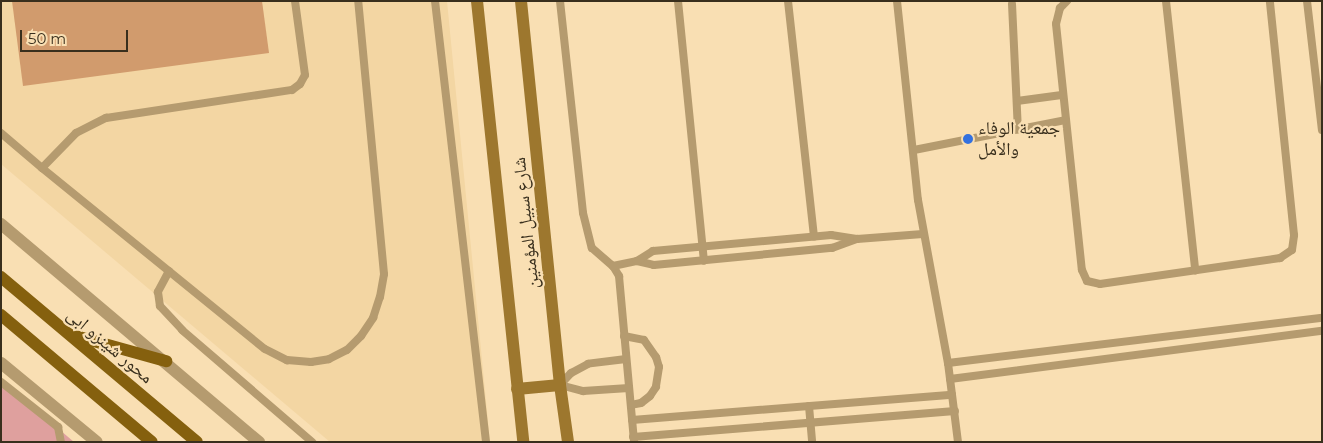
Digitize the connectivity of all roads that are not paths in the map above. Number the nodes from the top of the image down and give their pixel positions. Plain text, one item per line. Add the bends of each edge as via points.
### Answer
1 (296, 1) edge
2 (358, 1) edge
3 (435, 1) edge
4 (477, 1) edge
5 (521, 1) edge
6 (560, 1) edge
7 (678, 1) edge
8 (788, 1) edge
9 (897, 1) edge
10 (1067, 1) edge
11 (1166, 1) edge
12 (1270, 1) edge
13 (1307, 1) edge
14 (1012, 4) dead end
15 (1062, 94) junction
16 (1017, 101) junction
17 (1065, 120) junction
18 (1018, 129) junction
19 (1322, 130) edge
20 (1, 133) edge
21 (914, 150) junction
22 (42, 168) junction
23 (1, 224) edge
24 (923, 234) junction
25 (814, 236) junction
26 (857, 239) junction
27 (702, 247) junction
28 (636, 261) junction
29 (704, 261) junction
30 (614, 266) junction
31 (1195, 270) junction
32 (169, 272) junction
33 (1, 277) edge
34 (1, 315) edge
35 (1322, 318) edge
36 (1322, 331) edge
37 (68, 334) junction
38 (624, 336) junction
39 (626, 359) junction
40 (166, 361) junction
41 (1, 363) edge
42 (948, 363) junction
43 (950, 379) junction
44 (1, 382) edge
45 (560, 385) junction
46 (629, 388) junction
47 (517, 389) junction
48 (952, 395) junction
49 (631, 406) junction
50 (809, 406) junction
51 (955, 411) junction
52 (632, 420) junction
53 (811, 423) junction
54 (660, 438) edge
55 (633, 439) edge
56 (61, 442) edge
57 (97, 442) edge
58 (152, 442) edge
59 (197, 442) edge
60 (259, 442) edge
61 (312, 442) edge
62 (486, 442) edge
63 (523, 442) edge
64 (568, 442) edge
65 (812, 442) edge
66 (958, 442) edge

1 - 22 lane via 305,75 292,90 106,118 76,133
2 - 32 lane via 384,274 373,318 361,336 347,350 329,359 311,362 287,360 265,349
3 - 62 lane
4 - 47 main road, شارع سبيل المؤمنين
5 - 45 main road, شارع سبيل المؤمنين
6 - 30 lane via 584,218 592,248
7 - 27 lane
8 - 25 lane
9 - 21 lane
10 - 15 lane via 1060,8 1056,24
11 - 31 lane
12 - 31 lane via 1294,243 1287,255 1280,258
13 - 19 lane
14 - 16 lane
15 - 16 lane
15 - 17 lane
16 - 18 lane
17 - 18 lane
17 - 31 lane via 1082,270 1087,281 1100,284
18 - 21 lane
20 - 22 lane
21 - 24 lane
22 - 32 lane
23 - 40 street
24 - 26 lane
24 - 42 lane
25 - 26 lane
25 - 27 lane
26 - 29 lane via 832,248
27 - 28 lane via 653,251
27 - 29 lane
28 - 29 lane via 654,265
28 - 30 lane
30 - 38 lane via 619,276
32 - 61 lane via 158,292 160,306 182,330
33 - 37 main road, محور شينزو ابى
34 - 58 main road
35 - 42 lane
36 - 43 lane
37 - 40 main road
37 - 59 main road, محور شينزو ابى
38 - 39 lane
38 - 49 lane via 644,340 654,352 659,367 656,387 650,396
39 - 45 lane via 580,367
39 - 46 lane
40 - 60 street
41 - 57 street
42 - 43 lane
43 - 48 lane
44 - 56 lane via 58,427
45 - 46 lane via 583,391
45 - 47 main road
45 - 64 main road, شارع سبيل المؤمنين
46 - 49 lane
47 - 63 main road, شارع سبيل المؤمنين
48 - 50 lane
48 - 51 lane
49 - 52 lane
50 - 52 lane
50 - 53 lane
51 - 53 lane
51 - 66 lane
52 - 55 lane
53 - 54 lane
53 - 65 lane
54 - 55 lane

